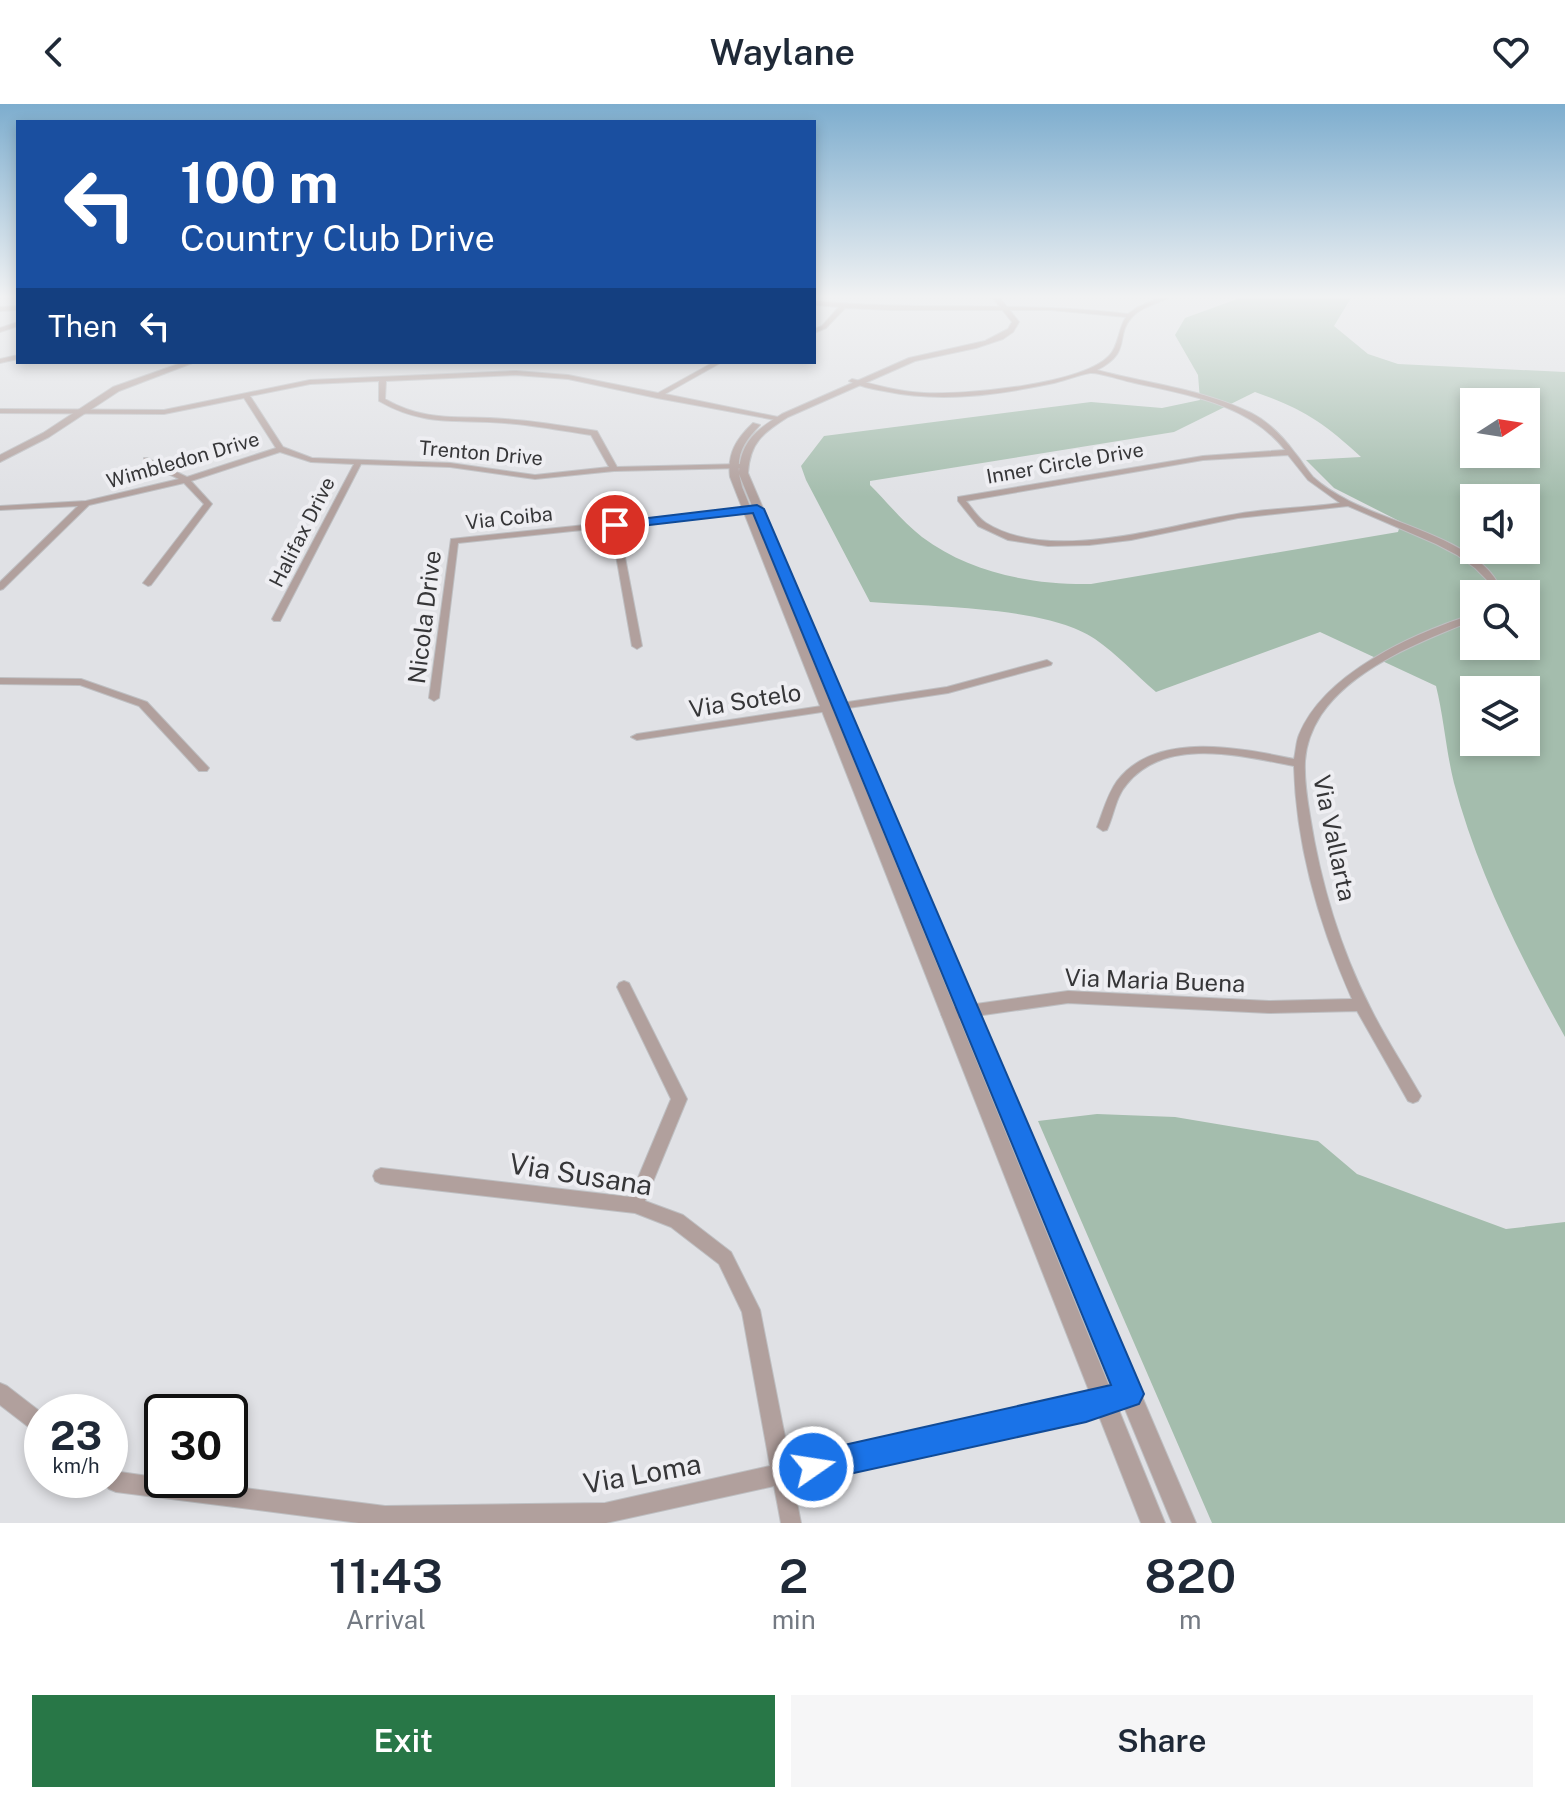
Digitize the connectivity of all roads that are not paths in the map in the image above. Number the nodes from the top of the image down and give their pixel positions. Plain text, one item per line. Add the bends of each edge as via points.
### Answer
1 (2, 364) edge
2 (172, 364) edge
3 (184, 364) edge
4 (514, 364) edge
5 (514, 364) edge
6 (708, 364) edge
7 (902, 364) edge
8 (1099, 364) edge
9 (1091, 370) junction
10 (516, 373) junction
11 (507, 374) junction
12 (6, 375) dead end
13 (383, 378) junction
14 (856, 382) junction
15 (657, 396) junction
16 (247, 397) junction
17 (0, 411) edge
18 (76, 412) junction
19 (773, 418) junction
20 (280, 449) junction
21 (0, 452) edge
22 (1292, 452) junction
23 (0, 459) edge
24 (147, 460) dead end
25 (359, 461) junction
26 (736, 466) junction
27 (614, 469) junction
28 (186, 480) junction
29 (86, 503) junction
30 (1348, 504) junction
31 (0, 508) edge
32 (752, 509) junction
33 (615, 525) junction
34 (454, 541) joint
35 (1493, 580) edge
36 (148, 583) dead end
37 (0, 587) edge
38 (277, 619) dead end
39 (1460, 622) edge
40 (637, 646) dead end
41 (1047, 663) dead end
42 (0, 681) edge
43 (434, 698) dead end
44 (834, 707) junction
45 (637, 737) dead end
46 (1297, 763) junction
47 (203, 768) dead end
48 (1103, 827) dead end
49 (624, 987) dead end
50 (1361, 1005) junction
51 (970, 1011) junction
52 (948, 1014) junction
53 (1413, 1096) dead end
54 (381, 1176) dead end
55 (635, 1205) junction
56 (0, 1393) edge
57 (1129, 1394) junction
58 (1104, 1401) junction
59 (24, 1411) edge
60 (782, 1474) junction
61 (128, 1484) edge
62 (791, 1523) edge
63 (1153, 1523) edge
64 (1184, 1523) edge

1 - 12 street
2 - 18 street via 123,381
3 - 18 street via 131,382
4 - 10 street
5 - 11 street
6 - 15 street
7 - 14 street
8 - 9 street
9 - 14 street via 967,397 905,395
9 - 22 street via 1240,410 1272,429
10 - 11 street
10 - 15 street via 568,377
11 - 13 street
13 - 16 street via 310,382
13 - 27 street via 381,400 404,415 441,421 504,420 594,433
14 - 19 street
15 - 19 street
16 - 18 street via 164,412
16 - 20 street
17 - 18 street
18 - 21 street
18 - 23 street
19 - 26 street
20 - 25 street, Trenton Drive via 311,460
20 - 28 street, Wimbledon Drive
22 - 30 street via 1318,484
22 - 30 street, Inner Circle Drive via 1203,458 961,499 991,529 1060,546
24 - 28 street
25 - 27 street, Trenton Drive via 450,465 535,477
25 - 38 street, Halifax Drive
26 - 27 street, Trenton Drive
26 - 32 street
28 - 29 street, Wimbledon Drive
28 - 36 street via 208,504
29 - 31 street, Wimbledon Drive
29 - 37 street
30 - 35 street via 1465,556
32 - 33 street, Via Coiba
32 - 44 street
33 - 34 street, Via Coiba
33 - 40 street
34 - 43 street, Nicola Drive
39 - 46 street, Via Vallarta via 1412,640 1332,697 1305,735
41 - 44 street, Via Sotelo via 948,690
42 - 47 street via 81,682 143,704
44 - 45 street, Via Sotelo
44 - 51 street
44 - 52 street
46 - 48 street via 1221,751 1162,758 1124,780
46 - 50 street, Via Vallarta via 1315,866
49 - 55 street via 679,1099
50 - 51 street, Via Maria Buena via 1240,1006 1068,997
50 - 53 street, Via Vallarta
51 - 52 street, Via Maria Buena
51 - 57 street
52 - 58 street
54 - 55 street, Via Susana
55 - 60 street, Via Susana via 677,1221 725,1258 751,1310
56 - 59 street
57 - 58 street, Via Loma
57 - 64 street
58 - 60 street, Via Loma
58 - 63 street
60 - 61 street, Via Loma via 605,1513 385,1516
60 - 62 street, Via Susana

